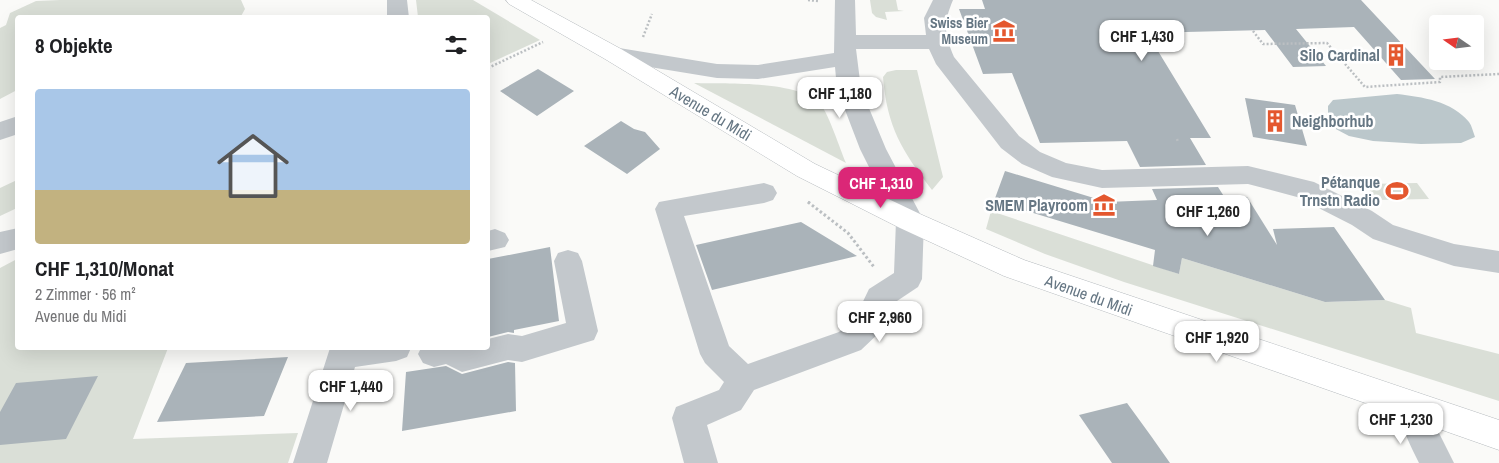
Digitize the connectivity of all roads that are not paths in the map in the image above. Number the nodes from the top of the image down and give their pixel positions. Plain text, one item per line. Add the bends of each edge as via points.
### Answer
1 (397, 0) edge
2 (516, 0) edge
3 (845, 0) edge
4 (943, 0) edge
5 (398, 15) edge
6 (937, 42) junction
7 (845, 50) junction
8 (613, 54) junction
9 (15, 125) edge
10 (0, 132) edge
11 (764, 193) road end
12 (910, 221) junction
13 (15, 239) edge
14 (0, 243) edge
15 (568, 261) dead end
16 (1499, 262) edge
17 (370, 350) edge
18 (435, 350) edge
19 (450, 350) edge
20 (450, 350) edge
21 (344, 352) edge
22 (742, 380) junction
23 (1417, 408) junction
24 (1499, 434) edge
25 (310, 463) edge
26 (701, 463) edge
27 (1437, 463) edge

1 - 5 street
2 - 8 main road, Avenue du Midi
3 - 7 street
4 - 6 street via 936,18
6 - 7 street
6 - 16 street via 944,58 1010,142 1031,158 1061,171 1102,179 1248,175 1305,189 1383,232 1454,255
7 - 8 street via 758,72 717,71
7 - 12 street via 852,97 873,149
8 - 12 main road, Avenue du Midi via 806,170
9 - 10 street
11 - 22 street via 668,209 716,354
12 - 22 street via 908,279 879,297 868,324 850,341
12 - 23 main road, Avenue du Midi via 1014,268
13 - 14 street
15 - 20 street via 583,331 522,350 508,347 462,359
17 - 21 street
18 - 19 street via 434,354
21 - 25 street
22 - 26 street via 730,400 688,418
23 - 24 main road, Avenue du Midi
23 - 27 street via 1420,429

